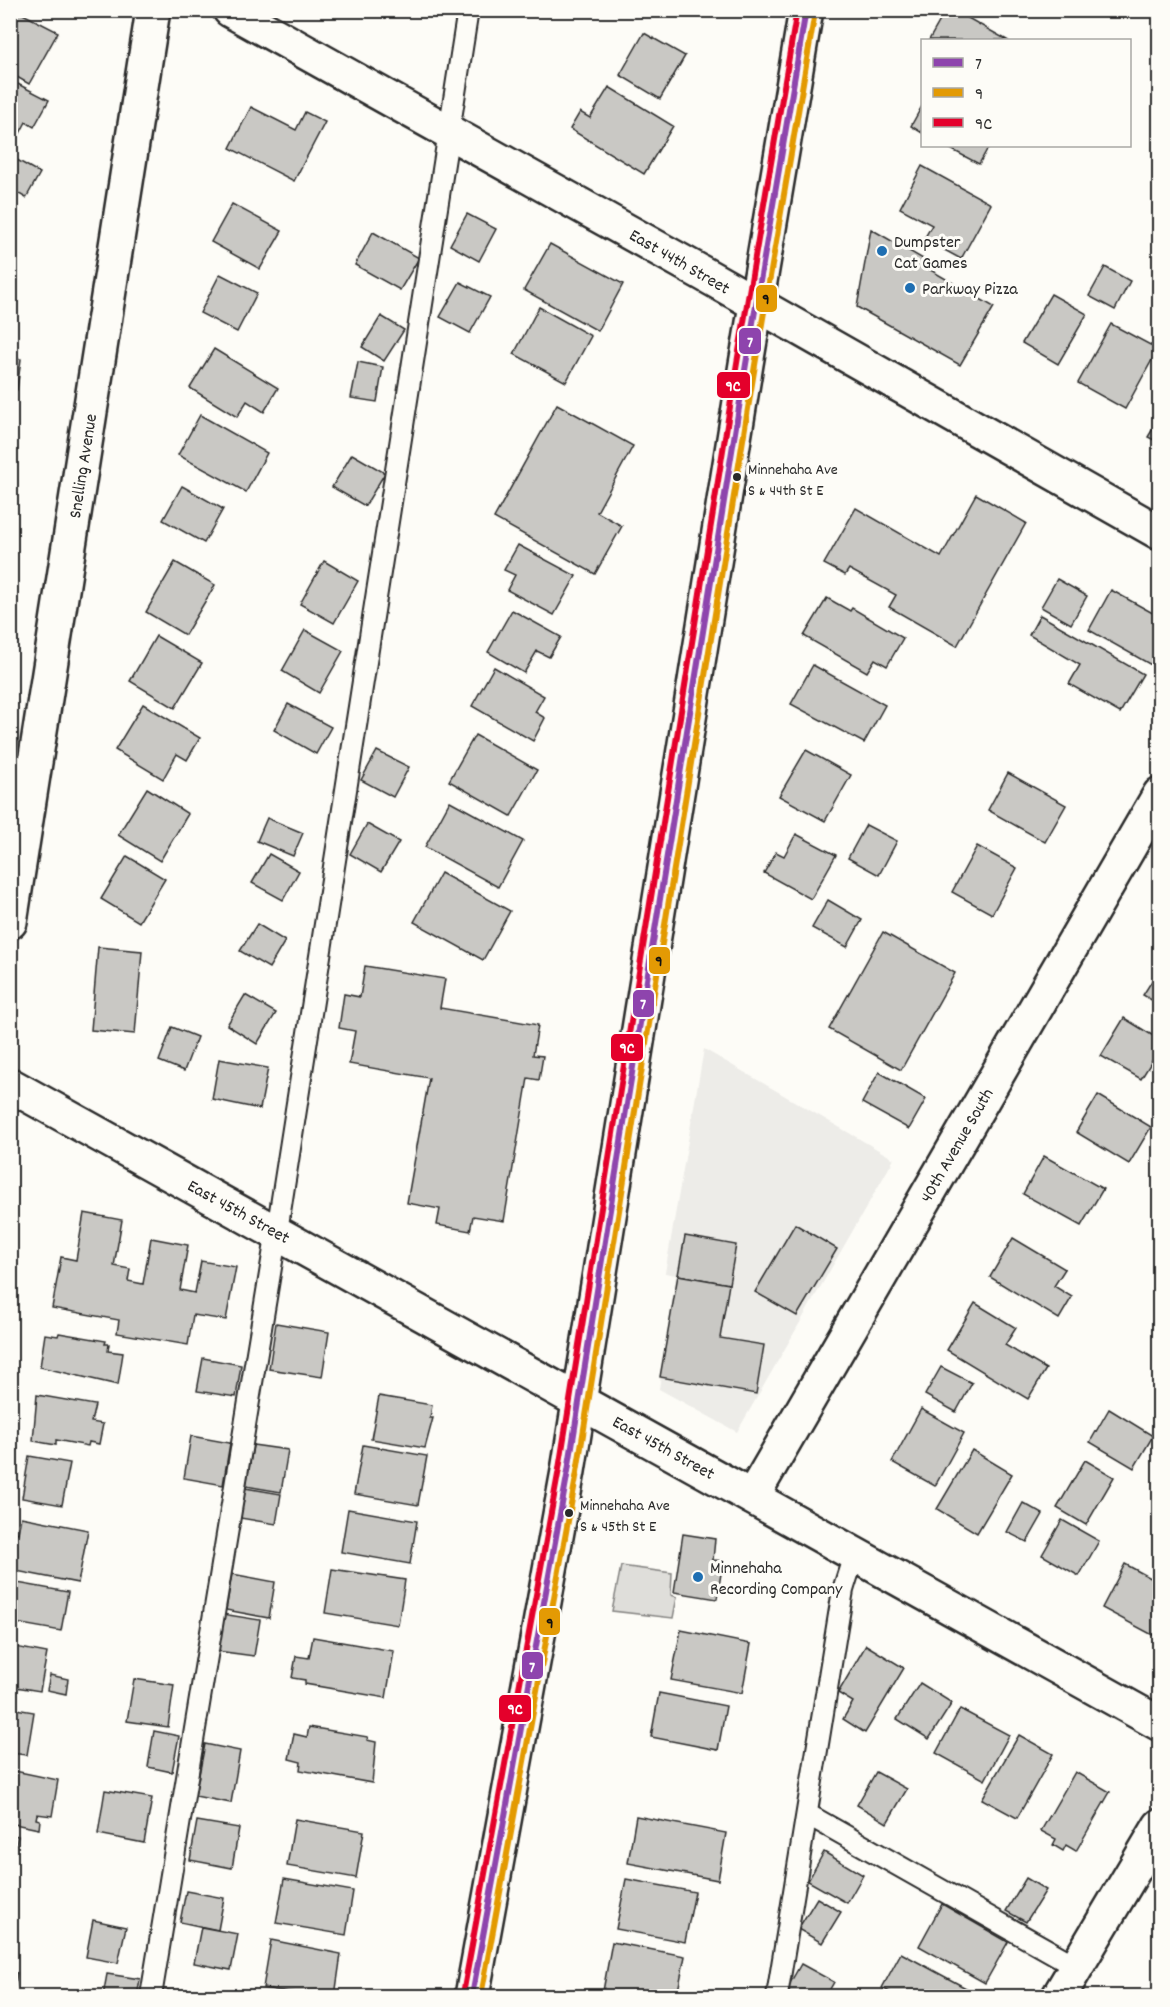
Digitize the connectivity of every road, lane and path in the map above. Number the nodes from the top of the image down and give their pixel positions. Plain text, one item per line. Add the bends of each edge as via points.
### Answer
1 (153, 10) edge
2 (230, 10) edge
3 (468, 10) edge
4 (806, 10) edge
5 (449, 130) junction
6 (757, 305) junction
7 (1160, 533) edge
8 (1160, 794) edge
9 (10, 922) edge
10 (10, 1085) edge
11 (277, 1231) junction
12 (579, 1400) junction
13 (752, 1497) junction
14 (854, 1555) junction
15 (1160, 1724) edge
16 (807, 1814) junction
17 (1160, 1826) edge
18 (1076, 1966) junction
19 (151, 1996) edge
20 (472, 1996) edge
21 (777, 1996) edge
22 (1059, 1996) edge

1 - 9 street, Snelling Avenue
2 - 5 street, East 44th Street
3 - 5 lane
4 - 6 street
5 - 6 street, East 44th Street
5 - 11 lane
6 - 7 street, East 44th Street
6 - 12 street
8 - 13 street, 40th Avenue South
10 - 11 street, East 45th Street
11 - 12 street, East 45th Street
11 - 19 lane
12 - 13 street, East 45th Street
12 - 20 street
13 - 14 street, East 45th Street
14 - 15 street, East 45th Street
14 - 16 lane via 843,1590
16 - 18 lane
16 - 21 lane
17 - 18 street
18 - 22 street

